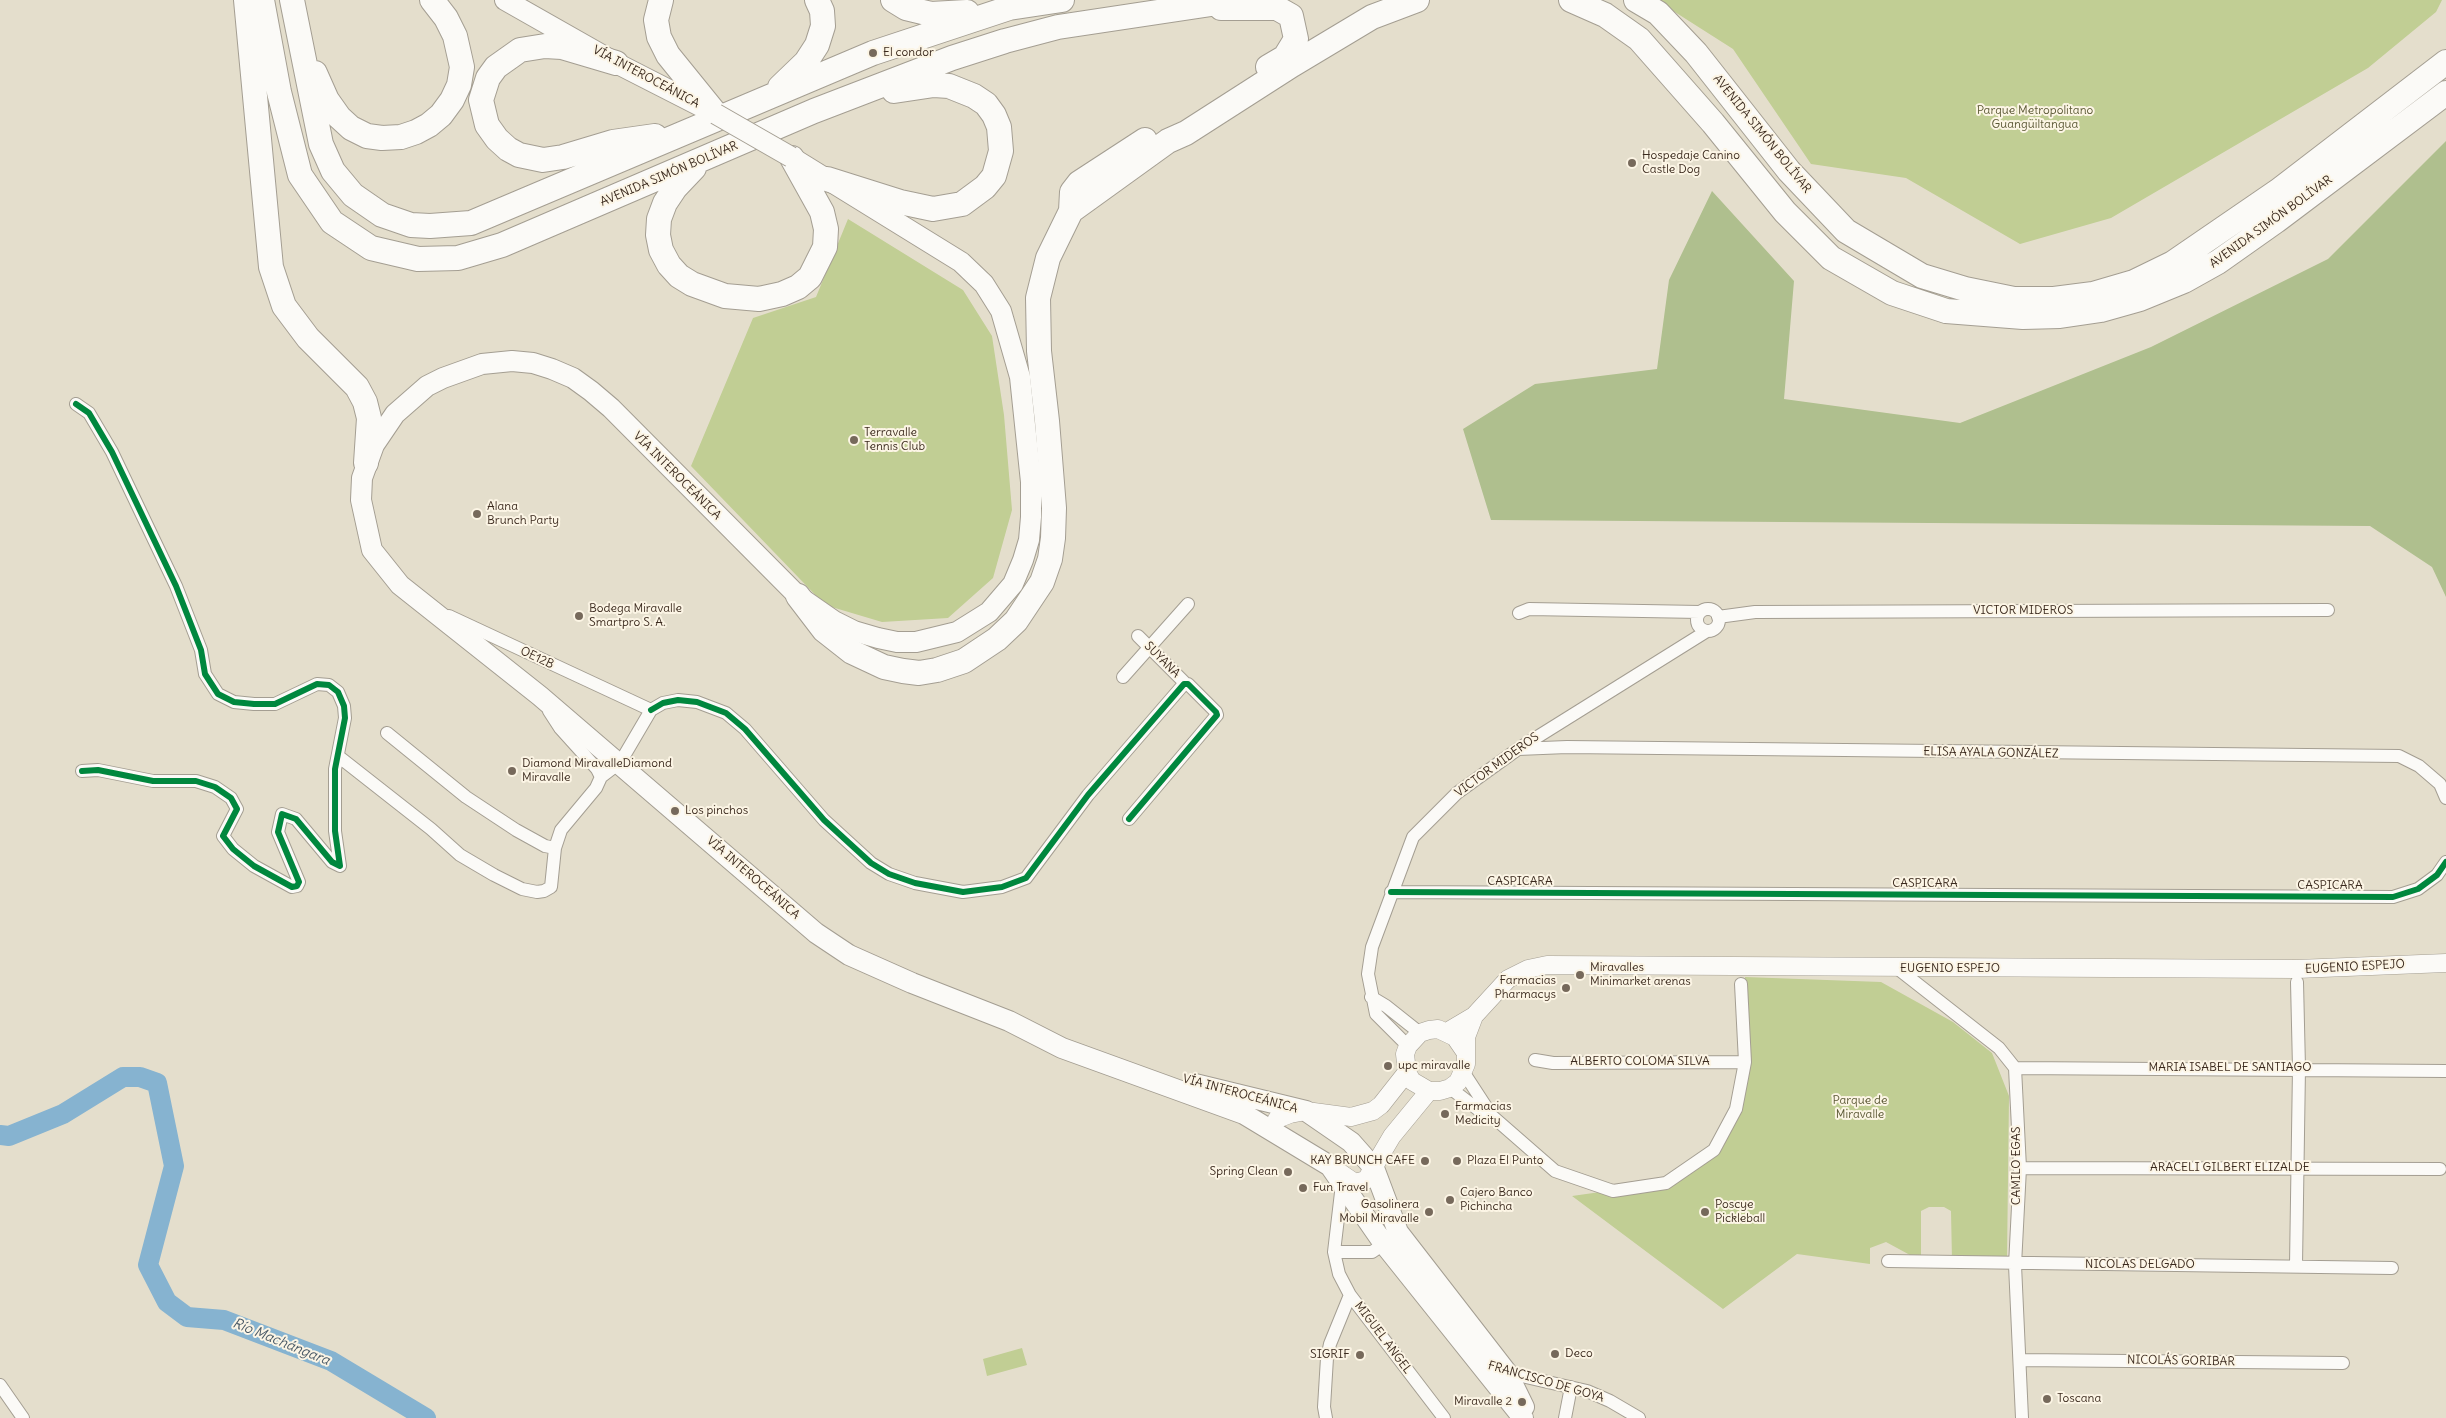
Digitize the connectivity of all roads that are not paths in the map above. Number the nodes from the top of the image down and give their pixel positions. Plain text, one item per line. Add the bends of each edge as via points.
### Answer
1 (246, 0) edge
2 (262, 0) edge
3 (432, 0) edge
4 (505, 0) edge
5 (661, 0) edge
6 (817, 0) edge
7 (893, 0) edge
8 (1062, 0) edge
9 (1238, 0) edge
10 (1417, 0) edge
11 (1571, 0) edge
12 (1636, 0) edge
13 (1009, 8) junction
14 (1194, 8) junction
15 (294, 10) edge
16 (616, 62) junction
17 (2446, 62) edge
18 (2446, 94) edge
19 (850, 97) junction
20 (766, 100) junction
21 (716, 114) junction
22 (679, 135) junction
23 (792, 157) junction
24 (701, 161) junction
25 (827, 179) junction
26 (1071, 211) junction
27 (76, 404) dead end
28 (366, 463) junction
29 (798, 596) junction
30 (425, 604) junction
31 (1188, 604) dead end
32 (2328, 610) dead end
33 (1700, 612) junction
34 (1519, 613) dead end
35 (1718, 617) junction
36 (1707, 631) junction
37 (1138, 636) dead end
38 (1149, 647) junction
39 (1123, 677) dead end
40 (1186, 684) junction
41 (540, 696) junction
42 (651, 710) junction
43 (1556, 723) junction
44 (387, 733) dead end
45 (1567, 747) junction
46 (1518, 749) junction
47 (338, 756) junction
48 (618, 764) junction
49 (82, 771) dead end
50 (601, 777) junction
51 (2446, 798) edge
52 (1129, 819) dead end
53 (555, 848) junction
54 (2446, 862) edge
55 (1391, 892) junction
56 (2446, 962) edge
57 (1897, 968) junction
58 (2297, 982) dead end
59 (1741, 984) dead end
60 (1371, 998) junction
61 (1474, 1016) junction
62 (1009, 1021) junction
63 (1447, 1032) junction
64 (1420, 1033) junction
65 (1408, 1046) junction
66 (1466, 1054) junction
67 (1535, 1060) dead end
68 (1745, 1062) junction
69 (2015, 1068) junction
70 (2299, 1068) junction
71 (2446, 1071) edge
72 (1407, 1072) junction
73 (1464, 1073) junction
74 (1450, 1088) junction
75 (1429, 1091) junction
76 (1306, 1111) junction
77 (1492, 1116) junction
78 (1272, 1130) junction
79 (1330, 1166) junction
80 (1374, 1168) junction
81 (2020, 1168) junction
82 (2297, 1168) junction
83 (2440, 1169) dead end
84 (1342, 1184) junction
85 (1391, 1238) junction
86 (1334, 1252) junction
87 (1888, 1261) dead end
88 (2015, 1264) junction
89 (2296, 1265) junction
90 (2392, 1268) dead end
91 (1350, 1295) junction
92 (2020, 1360) junction
93 (1478, 1362) junction
94 (2343, 1362) dead end
95 (1508, 1374) junction
96 (0, 1385) edge
97 (1571, 1387) junction
98 (23, 1418) edge
99 (1326, 1418) edge
100 (1444, 1418) edge
101 (1523, 1418) edge
102 (1529, 1418) edge
103 (1564, 1418) edge
104 (1639, 1418) edge
105 (2022, 1418) edge

1 - 28 highway via 271,267 284,306 308,338 357,387 365,402 369,418
2 - 24 highway, AVENIDA SIMÓN BOLÍVAR via 279,92 300,175 332,222 371,248 418,259 458,258 502,245
3 - 15 highway via 455,36 462,67 460,85 441,115 416,132 382,138 367,136 339,117 318,81
4 - 16 main road, VÍA INTEROCEÁNICA
5 - 21 highway via 656,20 659,37 668,55
6 - 20 highway via 823,26 817,45 806,62
7 - 13 highway via 906,8 931,14
8 - 13 highway
9 - 14 highway, AVENIDA SIMÓN BOLÍVAR
10 - 26 highway via 1372,16 1186,133 1168,141
11 - 18 highway, AVENIDA SIMÓN BOLÍVAR via 1605,15 1639,39 1713,122 1785,212 1831,258 1892,293 1946,311 2023,317 2060,316 2101,310 2184,282 2276,221
12 - 17 highway, AVENIDA SIMÓN BOLÍVAR via 1658,13 1696,53 1789,171 1846,231 1922,276 2014,299 2054,299 2093,294 2134,282 2173,263 2278,191
13 - 20 highway via 873,52
14 - 19 highway, AVENIDA SIMÓN BOLÍVAR via 1058,27 952,58
14 - 26 highway via 1277,8 1291,16 1296,39 1285,57 1093,172 1072,192
15 - 22 highway via 321,144 333,171 353,195 382,215 411,225 470,223
16 - 21 main road, VÍA INTEROCEÁNICA
16 - 22 highway via 562,47 520,50 496,67 488,78 481,100 487,125 508,149 542,160 640,137
19 - 24 highway, AVENIDA SIMÓN BOLÍVAR
19 - 25 highway via 934,85 963,90 986,104 994,115 1000,138 999,163 994,176 975,197 948,208 916,207
20 - 22 highway
21 - 23 main road, VÍA INTEROCEÁNICA, bridge
23 - 24 highway via 822,212 826,229 825,247 810,277 798,287 759,299 726,296 692,284 679,276 661,250 659,219 666,203 675,188
23 - 25 main road, VÍA INTEROCEÁNICA
25 - 29 main road, VÍA INTEROCEÁNICA via 961,262 984,284 1001,311 1020,377 1030,472 1031,517 1029,540 1012,584 990,612 957,632 916,642 878,638 834,621
26 - 29 highway via 1048,258 1038,298 1039,351 1054,508 1050,559 1030,603 1016,621 978,653 952,666 920,673 884,667 852,652 824,630
27 - 47 street via 96,423 176,586 201,650 202,665 209,683 218,694 234,702 254,704 276,704 317,684 329,685 338,692 344,706
28 - 29 main road, VÍA INTEROCEÁNICA via 395,414 443,378 482,364 512,361 552,368 573,378 610,408
28 - 30 main road, VÍA INTEROCEÁNICA via 361,500 372,550 400,585
30 - 41 main road, VÍA INTEROCEÁNICA
30 - 42 street, OE12B
31 - 38 street
32 - 35 street, VICTOR MIDEROS via 1755,612
33 - 34 street via 1530,609
33 - 35 street, VICTOR MIDEROS via 1713,610
33 - 36 street via 1698,623
35 - 36 street, VICTOR MIDEROS via 1717,626
36 - 43 street, VICTOR MIDEROS
37 - 38 street, SUYANA
38 - 39 street
38 - 40 street, SUYANA
40 - 42 street via 1088,795 1026,878 1002,887 963,892 915,883 889,874 871,863 824,820 745,729 726,713 697,702 678,700
40 - 52 street, SUYANA via 1217,715
41 - 48 main road, VÍA INTEROCEÁNICA
41 - 50 street via 560,728
42 - 48 street
43 - 45 street via 1555,737
43 - 46 street, VICTOR MIDEROS
44 - 53 street via 466,797 516,830
45 - 46 street, ELISA AYALA GONZÁLEZ
45 - 51 street, ELISA AYALA GONZÁLEZ via 2399,756 2419,766 2440,784
46 - 55 street, VICTOR MIDEROS via 1457,793 1413,837
47 - 49 street via 334,795 340,866 332,862 296,819 282,814 279,821 278,832 299,882 297,886 254,866 233,849 223,836 237,809 231,798 215,787 196,781 153,781 98,770
47 - 53 street via 460,855 522,889 537,892 551,887
48 - 50 street
48 - 62 main road, VÍA INTEROCEÁNICA via 822,937 849,955
50 - 53 street via 596,788 561,830
54 - 55 street, CASPICARA via 2437,875 2418,889 2393,897
55 - 60 street, VICTOR MIDEROS via 1372,947 1368,974
56 - 57 street, EUGENIO ESPEJO via 2297,969
57 - 61 street, EUGENIO ESPEJO via 1547,965 1528,969 1508,979
57 - 69 street via 1999,1048
58 - 70 street
59 - 68 street
60 - 64 street
60 - 65 street, VICTOR MIDEROS via 1381,1021
61 - 63 street, EUGENIO ESPEJO
61 - 66 street, EUGENIO ESPEJO via 1466,1038
62 - 76 main road, VÍA INTEROCEÁNICA via 1042,1026 1199,1086
62 - 78 main road, VÍA INTEROCEÁNICA via 1055,1045 1244,1114
63 - 64 street via 1429,1030
63 - 66 street via 1462,1044
64 - 65 street
65 - 72 street via 1405,1054
66 - 73 street
67 - 68 street, ALBERTO COLOMA SILVA via 1553,1063
68 - 77 street via 1736,1109 1714,1150 1666,1183 1613,1191 1555,1170
69 - 70 street, MARIA ISABEL DE SANTIAGO
69 - 81 street, CAMILO EGAS
70 - 71 street, MARIA ISABEL DE SANTIAGO
70 - 82 street
72 - 75 street via 1420,1087
72 - 76 street via 1373,1111 1351,1117
73 - 74 street
73 - 77 street
74 - 75 street
74 - 77 street
75 - 80 street via 1392,1136
76 - 78 street via 1277,1119
76 - 80 main road, VÍA INTEROCEÁNICA via 1351,1142
78 - 79 main road, VÍA INTEROCEÁNICA
79 - 80 street via 1355,1183 1366,1180
79 - 84 main road, VÍA INTEROCEÁNICA
80 - 85 main road, VÍA INTEROCEÁNICA
81 - 82 street, ARACELI GILBERT ELIZALDE
81 - 88 street, CAMILO EGAS
82 - 83 street, ARACELI GILBERT ELIZALDE
82 - 89 street
84 - 85 main road, VÍA INTEROCEÁNICA
84 - 86 street, MIGUEL ANGEL
85 - 86 street via 1372,1252
85 - 93 main road, VÍA INTEROCEÁNICA
85 - 95 main road, VÍA INTEROCEÁNICA
86 - 91 street, MIGUEL ANGEL via 1339,1274
87 - 88 street, NICOLAS DELGADO
88 - 89 street, NICOLAS DELGADO
88 - 92 street, CAMILO EGAS
89 - 90 street, NICOLAS DELGADO
91 - 99 street via 1327,1358
91 - 100 street, MIGUEL ANGEL
92 - 94 street, NICOLÁS GORIBAR
92 - 105 street, CAMILO EGAS
93 - 95 street, FRANCISCO DE GOYA
93 - 101 main road, VÍA INTEROCEÁNICA
95 - 97 street, FRANCISCO DE GOYA
95 - 102 main road, VÍA INTEROCEÁNICA
96 - 98 street
97 - 103 street
97 - 104 street, FRANCISCO DE GOYA via 1604,1398

